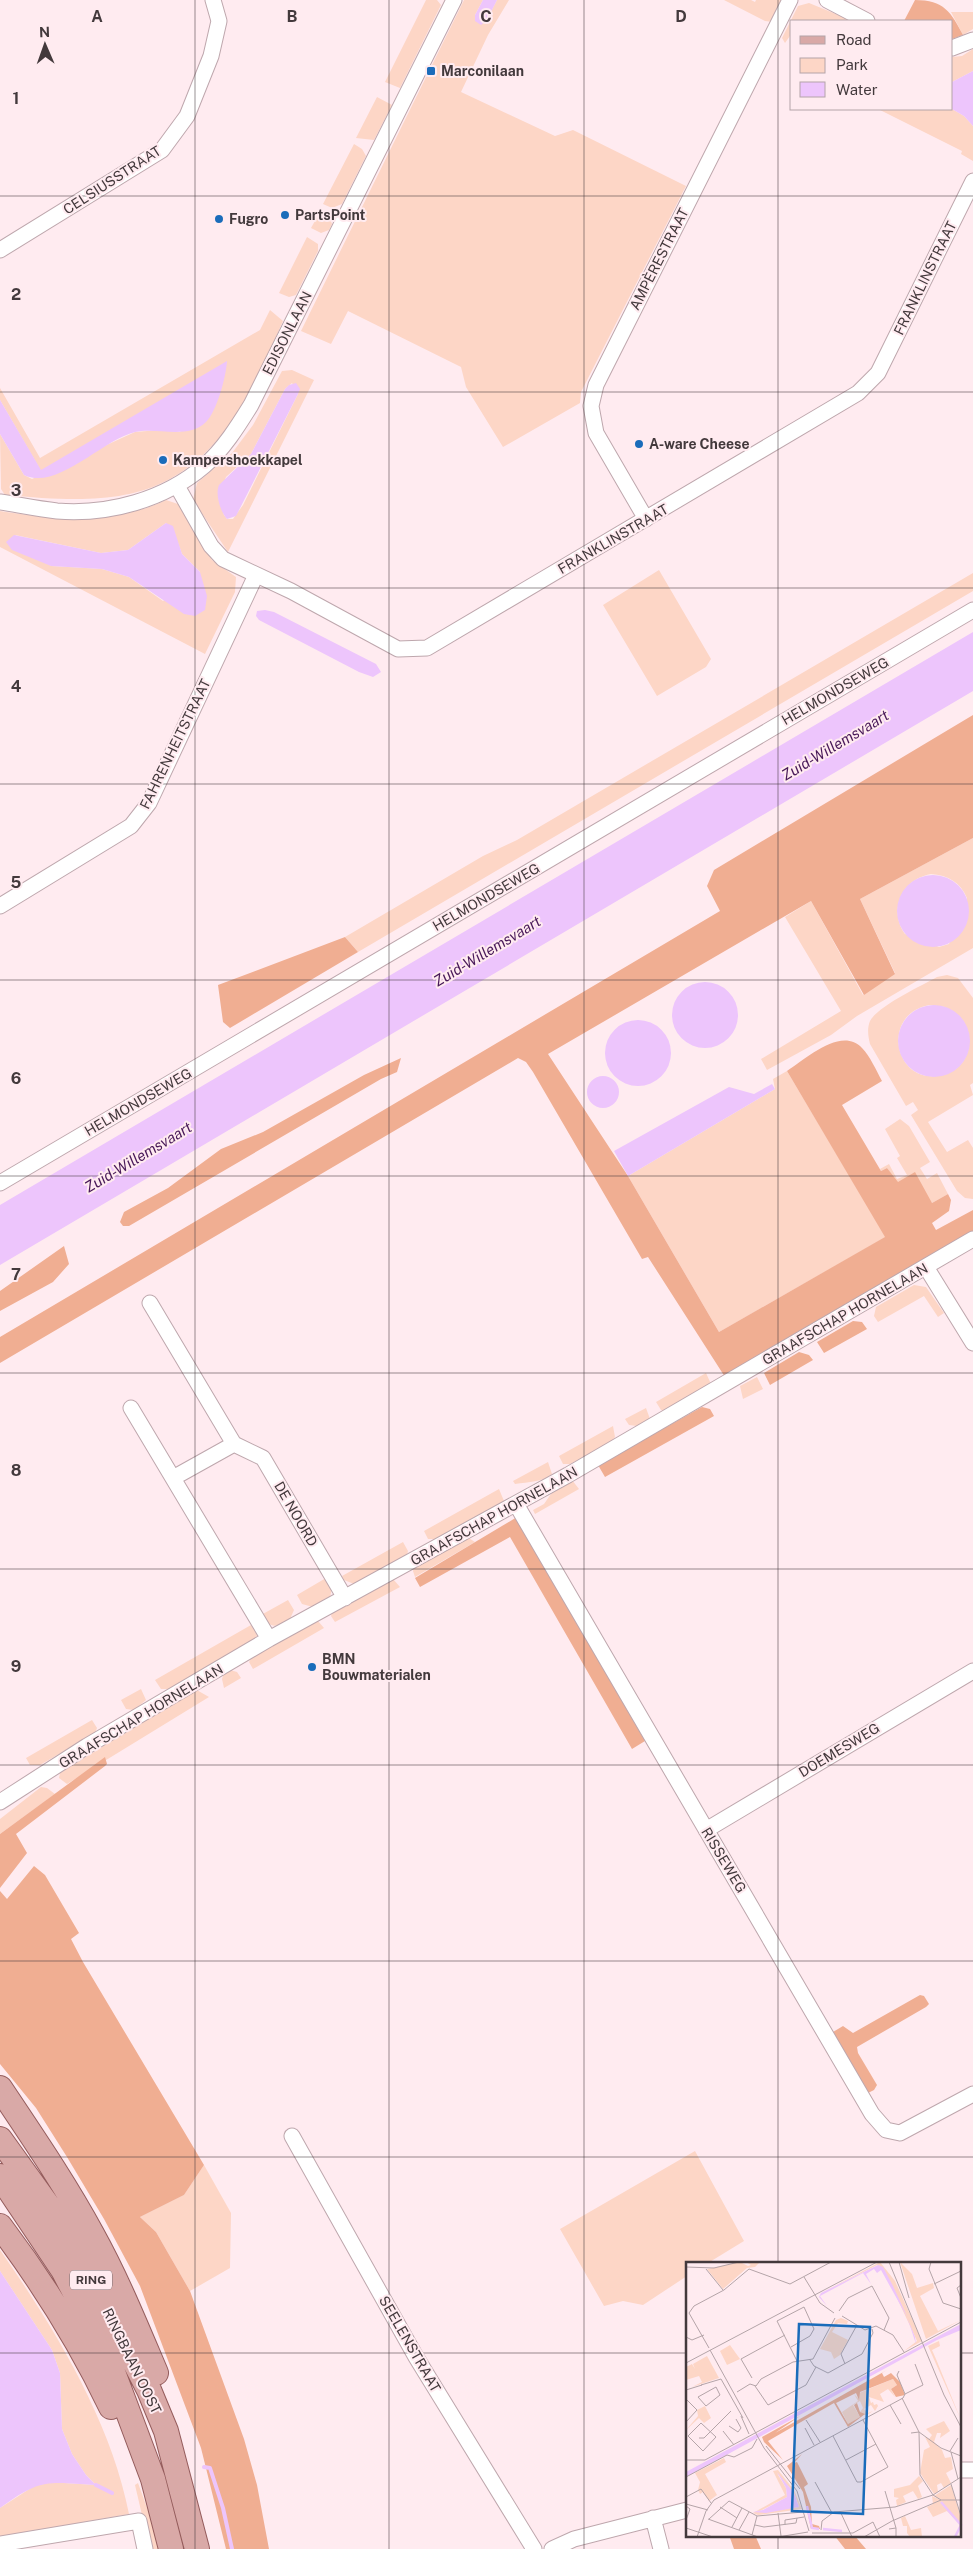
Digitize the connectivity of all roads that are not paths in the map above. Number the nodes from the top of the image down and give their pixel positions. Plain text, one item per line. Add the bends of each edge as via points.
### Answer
1 (214, 0) edge
2 (454, 0) edge
3 (790, 0) edge
4 (828, 0) edge
5 (864, 20) edge
6 (973, 40) edge
7 (953, 48) edge
8 (973, 181) edge
9 (0, 250) edge
10 (177, 486) junction
11 (0, 502) edge
12 (646, 519) junction
13 (256, 575) junction
14 (973, 610) edge
15 (0, 906) edge
16 (0, 1183) edge
17 (973, 1240) edge
18 (926, 1267) junction
19 (150, 1303) dead end
20 (973, 1343) edge
21 (131, 1408) dead end
22 (234, 1444) junction
23 (173, 1478) junction
24 (516, 1504) junction
25 (345, 1598) junction
26 (269, 1639) junction
27 (973, 1671) edge
28 (15, 1794) junction
29 (0, 1802) edge
30 (0, 1809) edge
31 (706, 1830) junction
32 (0, 2088) edge
33 (973, 2094) edge
34 (292, 2136) dead end
35 (0, 2139) edge
36 (0, 2176) edge
37 (0, 2226) edge
38 (166, 2431) junction
39 (960, 2470) edge
40 (973, 2470) edge
41 (157, 2501) junction
42 (686, 2510) edge
43 (652, 2518) junction
44 (0, 2544) edge
45 (145, 2549) edge
46 (171, 2549) edge
47 (197, 2549) edge
48 (534, 2549) edge
49 (552, 2549) edge
50 (661, 2549) edge

1 - 9 street, CELSIUSSTRAAT via 219,21 211,56 187,116 162,150
2 - 10 street, EDISONLAAN via 251,405 235,431 205,465
3 - 12 street, AMPÈRESTRAAT via 596,385 591,406 596,433
4 - 5 street
6 - 7 street
8 - 12 street, FRANKLINSTRAAT via 878,373 858,393
10 - 11 street, EDISONLAAN via 143,501 99,510 58,511
10 - 13 street, FRANKLINSTRAAT via 217,552 236,567
12 - 13 street, FRANKLINSTRAAT via 427,648 398,649
13 - 15 street, FAHRENHEITSTRAAT via 149,803 131,826
14 - 16 street, HELMONDSEWEG
17 - 18 street, GRAAFSCHAP HORNELAAN
18 - 20 street
18 - 24 street, GRAAFSCHAP HORNELAAN
19 - 22 street
21 - 23 street
22 - 23 street
22 - 25 street, DE NOORD via 263,1458
23 - 26 street
24 - 25 street, GRAAFSCHAP HORNELAAN
24 - 31 street, RISSEWEG
25 - 26 street, GRAAFSCHAP HORNELAAN
26 - 28 street, GRAAFSCHAP HORNELAAN via 87,1746
27 - 31 street, DOEMESWEG
28 - 29 street, GRAAFSCHAP HORNELAAN
28 - 30 street, GRAAFSCHAP HORNELAAN
31 - 33 street, RISSEWEG via 872,2114 886,2130 900,2134
32 - 38 main road via 92,2234 128,2304 159,2381
34 - 48 street, SEELENSTRAAT via 416,2357
35 - 38 main road, RINGBAAN OOST / RING via 58,2222 115,2324
36 - 41 main road, RINGBAAN OOST / RING via 63,2270 93,2325 153,2479
37 - 41 main road via 74,2335
38 - 47 main road, RINGBAAN OOST / RING
39 - 40 street
41 - 46 main road, RINGBAAN OOST / RING
42 - 43 street
43 - 49 street via 574,2539
43 - 50 street
44 - 45 street via 139,2521

